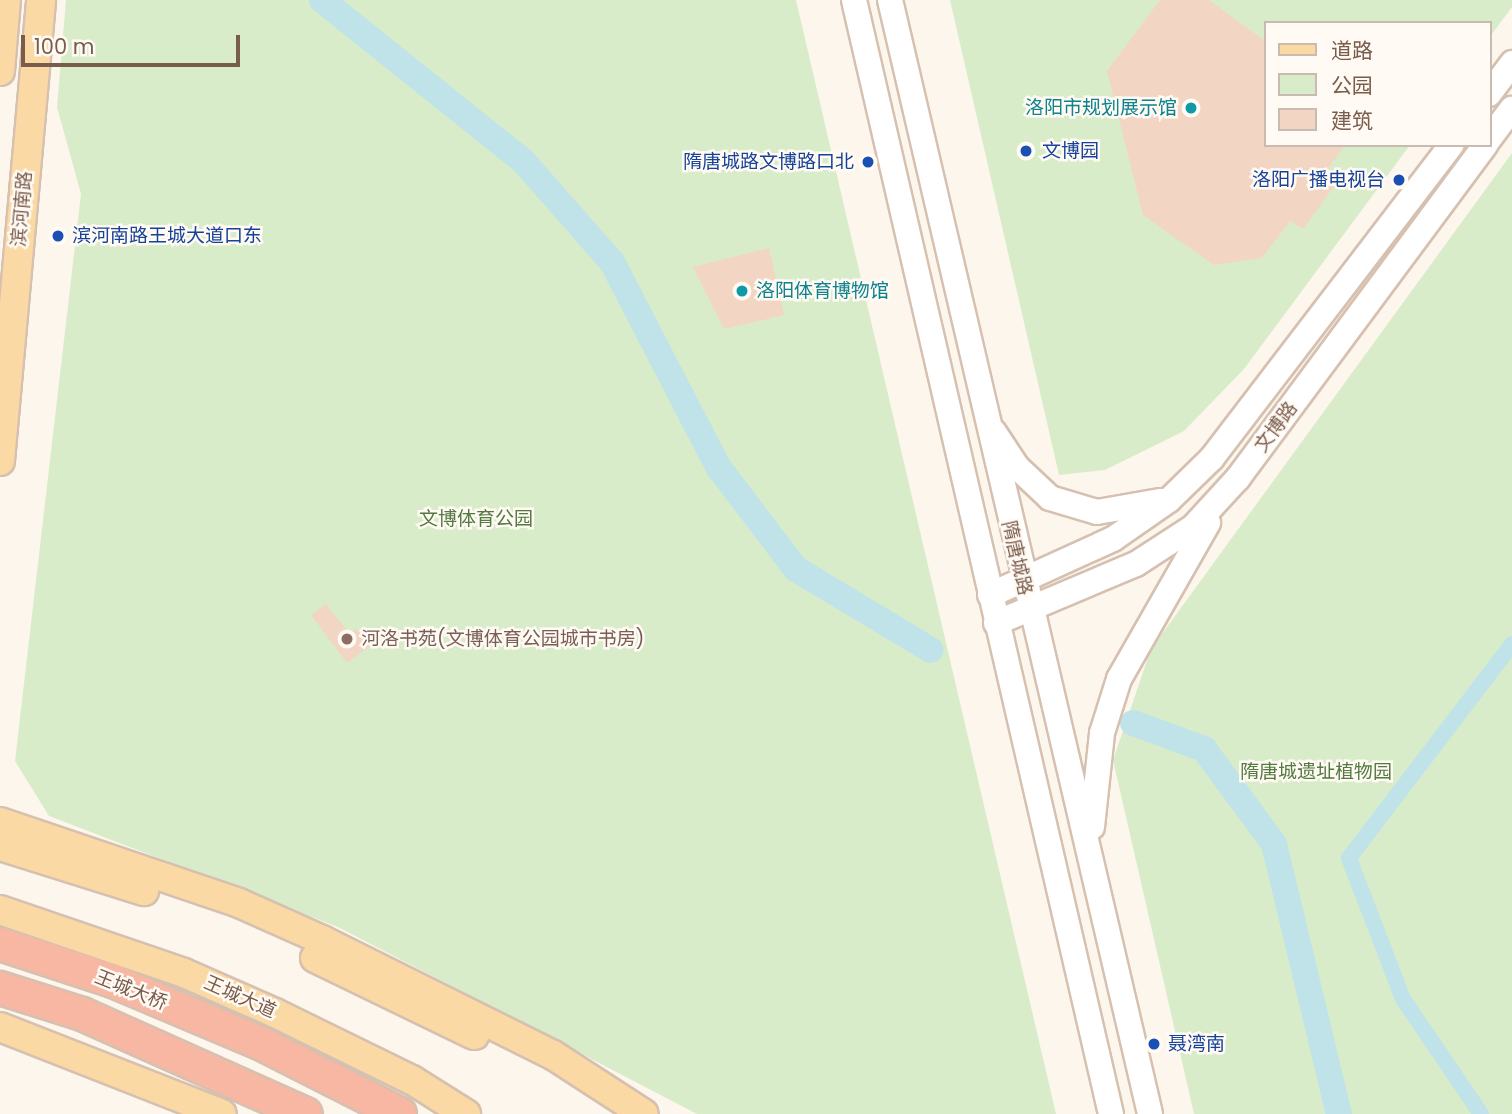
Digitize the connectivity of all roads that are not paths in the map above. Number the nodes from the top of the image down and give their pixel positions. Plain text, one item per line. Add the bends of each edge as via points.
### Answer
1 (6, 0) edge
2 (41, 0) edge
3 (854, 0) edge
4 (890, 0) edge
5 (1512, 63) edge
6 (0, 71) edge
7 (1491, 91) edge
8 (1512, 109) edge
9 (1491, 136) edge
10 (1449, 147) edge
11 (1484, 147) edge
12 (985, 418) junction
13 (0, 461) edge
14 (1238, 478) junction
15 (1169, 500) junction
16 (1023, 584) junction
17 (990, 595) junction
18 (1030, 612) junction
19 (996, 623) junction
20 (0, 822) edge
21 (0, 846) edge
22 (1091, 859) junction
23 (0, 910) edge
24 (0, 944) edge
25 (0, 988) edge
26 (0, 1027) edge
27 (260, 1043) joint
28 (371, 1097) junction
29 (222, 1114) edge
30 (306, 1114) edge
31 (400, 1114) edge
32 (416, 1114) edge
33 (466, 1114) edge
34 (613, 1114) edge
35 (644, 1114) edge
36 (1111, 1114) edge
37 (1150, 1114) edge

1 - 6 main road
2 - 13 main road, 滨河南路
3 - 17 main road, 隋唐城路
4 - 12 main road, 隋唐城路
5 - 7 main road
8 - 9 main road
10 - 15 main road, 文博路 via 1212,458
11 - 14 main road, 文博路
12 - 15 main road via 1017,467 1050,498 1097,512
12 - 16 main road, 隋唐城路
14 - 18 main road, 文博路 via 1194,527 1136,564
14 - 22 main road via 1156,607 1119,679 1093,793
15 - 16 main road, 文博路 via 1113,540
16 - 17 main road, 文博路
16 - 18 main road, 隋唐城路
17 - 19 main road, 隋唐城路
18 - 19 main road, 文博路
18 - 22 main road, 隋唐城路
19 - 36 main road, 隋唐城路
20 - 35 main road via 239,903 311,935 553,1055
21 - 34 main road via 238,920 531,1063
22 - 37 main road, 隋唐城路
23 - 33 main road, 王城大道 via 184,973 412,1080
24 - 27 highway, 王城大桥 via 113,981
25 - 30 highway via 82,1014
26 - 29 main road
27 - 28 highway, 王城大道
28 - 31 highway, 王城大道
28 - 32 highway

